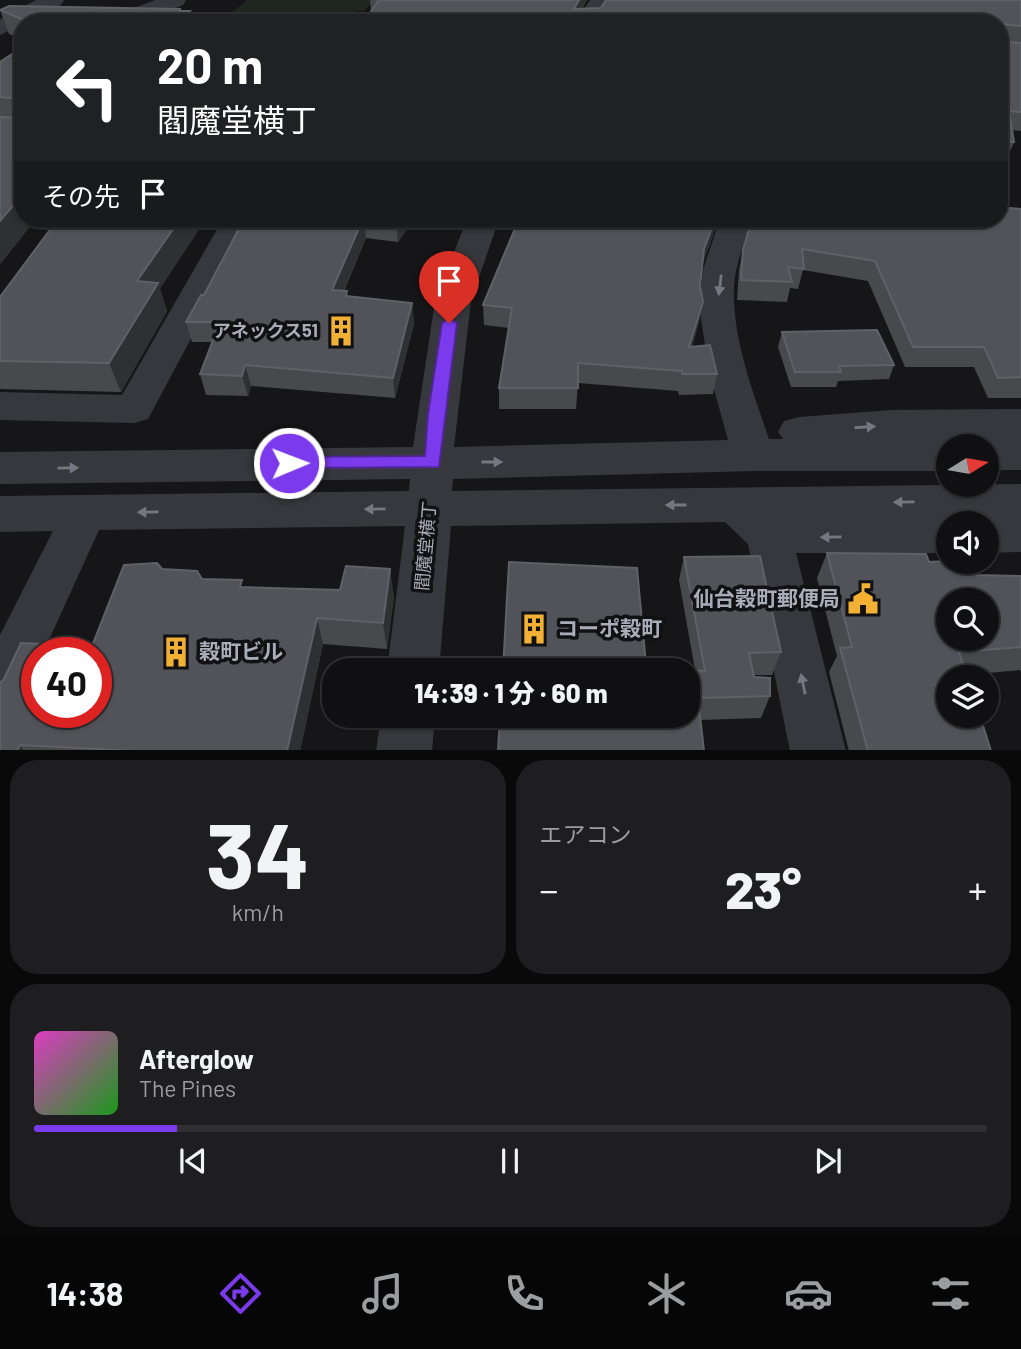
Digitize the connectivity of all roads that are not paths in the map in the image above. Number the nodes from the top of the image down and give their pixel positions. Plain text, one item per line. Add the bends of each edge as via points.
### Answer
1 (53, 0) edge
2 (175, 0) edge
3 (26, 14) edge
4 (140, 14) edge
5 (234, 228) edge
6 (480, 228) edge
7 (733, 228) edge
8 (0, 406) edge
9 (1021, 424) edge
10 (750, 446) junction
11 (936, 454) edge
12 (999, 454) edge
13 (1021, 454) edge
14 (433, 462) junction
15 (0, 468) edge
16 (1021, 501) edge
17 (430, 508) junction
18 (85, 513) junction
19 (0, 514) edge
20 (752, 520) junction
21 (936, 534) edge
22 (1021, 534) edge
23 (999, 535) edge
24 (414, 658) edge
25 (0, 688) edge
26 (407, 728) edge
27 (404, 750) edge
28 (818, 750) edge

1 - 3 street
2 - 4 street
5 - 8 street via 134,409
6 - 14 street, 閻魔堂横丁 via 453,301
7 -> 10 street via 717,287 721,334
10 -> 9 street via 891,425
10 - 11 street
14 -> 10 street via 604,459
12 - 13 street
15 -> 14 street
14 - 17 street, 閻魔堂横丁
16 -> 20 street
17 -> 18 street
20 -> 17 street
17 - 24 street, 閻魔堂横丁
18 - 19 street
18 - 25 street
21 -> 20 street
28 -> 20 street
22 - 23 street
26 - 27 street

